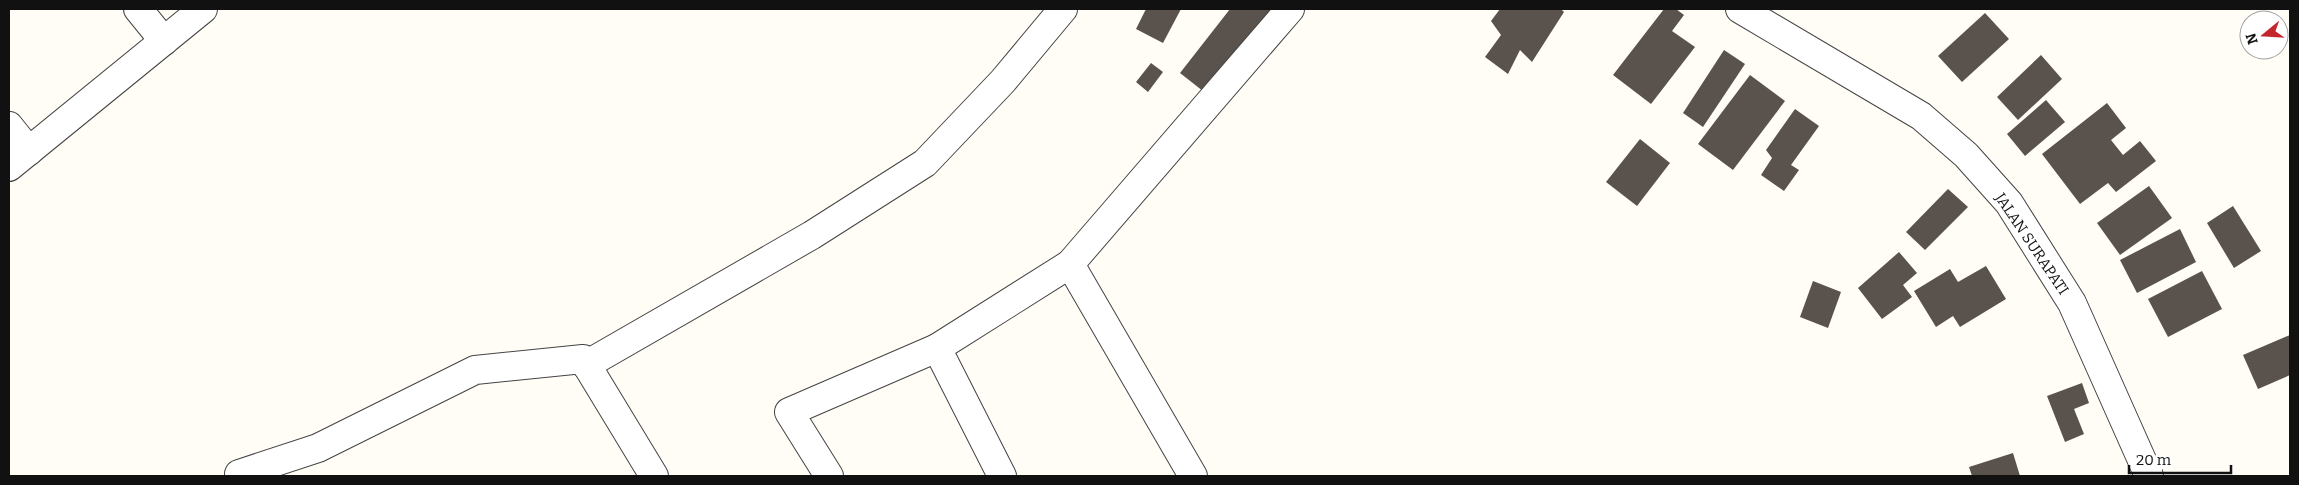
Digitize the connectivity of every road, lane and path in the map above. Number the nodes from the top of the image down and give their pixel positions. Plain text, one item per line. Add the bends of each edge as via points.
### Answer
1 (138, 9) edge
2 (203, 9) edge
3 (1063, 9) edge
4 (1290, 9) edge
5 (1740, 9) edge
6 (164, 41) junction
7 (9, 126) edge
8 (19, 159) edge
9 (1070, 264) junction
10 (937, 348) junction
11 (586, 365) junction
12 (240, 474) dead end
13 (654, 476) edge
14 (829, 476) edge
15 (1002, 476) edge
16 (1193, 476) edge
17 (2149, 476) edge

1 - 6 street
2 - 6 street
3 - 11 street via 1003,81 925,163 812,235
4 - 9 street
5 - 17 street, JALAN SURAPATI via 1921,116 1966,155 2009,203 2072,303
6 - 8 street
7 - 8 street
9 - 10 street
9 - 16 street
10 - 14 street via 789,412
10 - 15 street
11 - 12 street via 583,359 476,370 318,448
11 - 13 street

